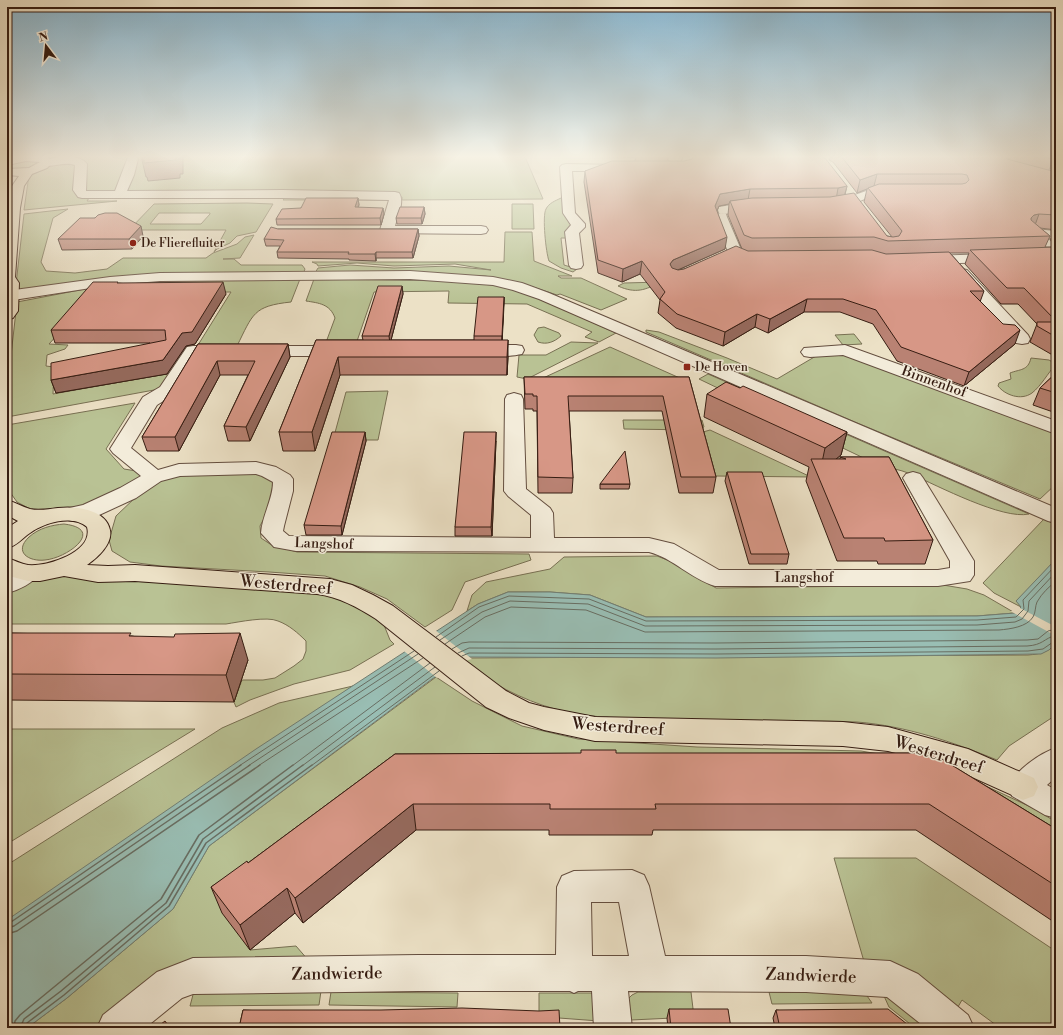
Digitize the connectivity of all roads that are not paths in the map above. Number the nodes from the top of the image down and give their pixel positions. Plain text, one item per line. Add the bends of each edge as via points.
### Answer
1 (15, 204) edge
2 (395, 204) edge
3 (568, 204) edge
4 (839, 204) edge
5 (859, 204) edge
6 (816, 205) edge
7 (772, 206) edge
8 (864, 211) edge
9 (372, 230) edge
10 (387, 230) junction
11 (481, 230) dead end
12 (1056, 235) edge
13 (735, 252) edge
14 (1056, 252) edge
15 (1056, 256) edge
16 (914, 257) edge
17 (945, 260) junction
18 (576, 265) dead end
19 (7, 278) edge
20 (9, 296) edge
21 (7, 315) edge
22 (1022, 339) dead end
23 (357, 350) edge
24 (466, 350) edge
25 (516, 350) dead end
26 (810, 352) dead end
27 (514, 399) dead end
28 (1056, 428) edge
29 (154, 477) junction
30 (913, 478) dead end
31 (128, 493) junction
32 (7, 507) edge
33 (73, 514) junction
34 (1056, 516) edge
35 (46, 518) junction
36 (98, 526) junction
37 (8, 536) edge
38 (543, 544) junction
39 (90, 551) junction
40 (63, 567) junction
41 (17, 570) edge
42 (134, 573) junction
43 (7, 585) edge
44 (1056, 760) edge
45 (1024, 786) junction
46 (1056, 805) edge
47 (574, 974) junction
48 (609, 974) junction
49 (651, 974) junction
50 (116, 1028) edge
51 (613, 1028) edge
52 (955, 1028) edge

1 - 19 main road
2 - 10 street
3 - 18 street via 570,216 578,224 572,232
4 - 6 street
5 - 8 street
7 - 13 street via 748,206 722,214
9 - 10 street
10 - 11 street
12 - 14 street via 1034,233
15 - 17 street
16 - 17 street
17 - 22 street
19 - 20 main road via 12,283
20 - 21 main road via 10,311
20 - 34 street via 110,281 160,277 410,276 471,278 511,285 544,296
23 - 29 street via 193,351 167,391 150,401 120,449
24 - 25 street
26 - 28 street, Binnenhof via 845,350
27 - 38 street via 515,491 542,513
29 - 31 street, Langshof
29 - 38 street, Langshof via 186,469 236,467 269,471 283,479 284,485 272,522 272,533 282,542 404,546
30 - 38 street, Langshof via 962,561 962,575 938,578 715,578 666,549 649,545
31 - 33 street, Langshof via 89,511
31 - 36 street, Langshof via 127,498
32 - 35 main road via 26,516
33 - 35 main road
33 - 36 main road via 93,520
35 - 37 main road
36 - 39 main road via 99,534
39 - 40 main road
39 - 42 main road, Westerdreef
40 - 41 main road via 51,571
40 - 42 main road, Westerdreef via 75,571
41 - 43 street
42 - 45 main road, Westerdreef via 317,586 341,591 383,612 497,700 529,714 565,724 594,729 843,734 888,739 958,758
44 - 45 street
45 - 46 street, Westerdreef
47 - 48 street, Zandwierde
47 - 49 street via 574,887 632,886
47 - 50 street, Zandwierde via 192,976 170,985
48 - 49 street, Zandwierde
48 - 51 street
49 - 52 street, Zandwierde via 806,974 890,979 906,987

